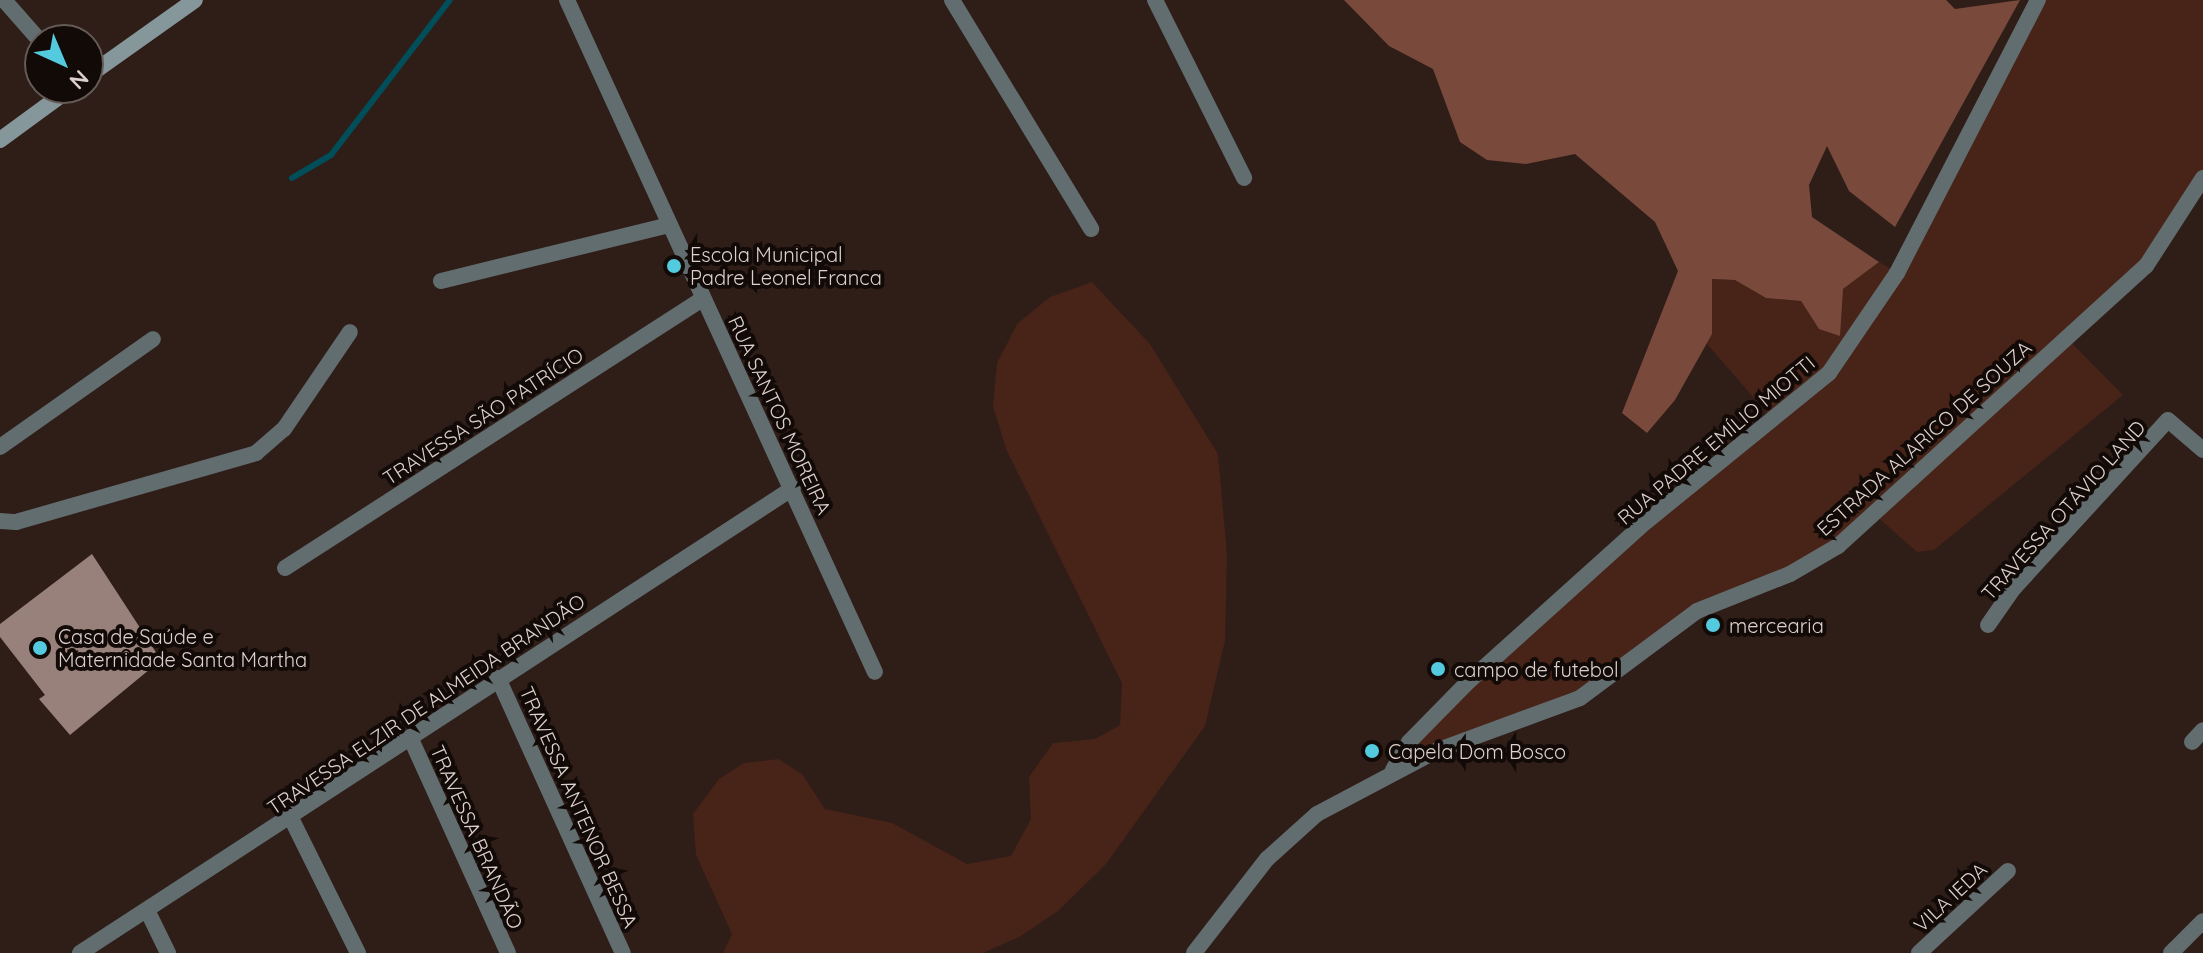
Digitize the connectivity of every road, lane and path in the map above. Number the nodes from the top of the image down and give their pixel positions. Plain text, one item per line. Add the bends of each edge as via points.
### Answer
1 (4, 0) edge
2 (195, 0) edge
3 (567, 0) edge
4 (952, 0) edge
5 (1155, 0) edge
6 (2038, 0) edge
7 (25, 24) edge
8 (104, 65) edge
9 (49, 104) edge
10 (0, 140) edge
11 (1244, 178) dead end
12 (2203, 178) edge
13 (669, 225) junction
14 (1091, 229) dead end
15 (441, 281) dead end
16 (703, 299) junction
17 (350, 332) dead end
18 (153, 339) dead end
19 (0, 447) edge
20 (2203, 450) edge
21 (793, 488) junction
22 (0, 521) edge
23 (285, 568) dead end
24 (1988, 625) dead end
25 (875, 672) dead end
26 (498, 678) junction
27 (410, 737) junction
28 (1393, 770) junction
29 (291, 818) junction
30 (2008, 871) dead end
31 (148, 912) junction
32 (2203, 921) edge
33 (80, 953) edge
34 (168, 953) edge
35 (358, 953) edge
36 (508, 953) edge
37 (623, 953) edge
38 (1194, 953) edge
39 (1919, 953) edge
40 (2171, 953) edge

1 - 7 street
2 - 8 main road
3 - 13 street, RUA SANTOS MOREIRA
4 - 14 street
5 - 11 street
6 - 28 street, RUA PADRE EMÍLIO MIOTTI via 1897,273 1829,373 1647,521 1469,681 1409,742
9 - 10 main road
12 - 28 street, ESTRADA ALARICO DE SOUZA via 2146,266 1838,546 1790,574 1697,611 1570,703
13 - 15 street
13 - 16 street, RUA SANTOS MOREIRA
16 - 21 street, RUA SANTOS MOREIRA
16 - 23 street, TRAVESSA SÃO PATRÍCIO
17 - 22 street via 284,429 256,453 16,522
18 - 19 street
20 - 24 street, TRAVESSA OTÁVIO LAND via 2168,420 2013,589
21 - 25 street, RUA SANTOS MOREIRA
21 - 26 street, TRAVESSA ELZIR DE ALMEIDA BRANDÃO
26 - 27 street, TRAVESSA ELZIR DE ALMEIDA BRANDÃO
26 - 37 street, TRAVESSA ANTENOR BESSA
27 - 29 street, TRAVESSA ELZIR DE ALMEIDA BRANDÃO
27 - 36 street, TRAVESSA BRANDÃO
28 - 38 street, ESTRADA ALARICO DE SOUZA via 1317,814 1282,843
29 - 31 street, TRAVESSA ELZIR DE ALMEIDA BRANDÃO
29 - 35 street
30 - 39 street, VILA IEDA
31 - 33 street, TRAVESSA ELZIR DE ALMEIDA BRANDÃO
31 - 34 street
32 - 40 street

